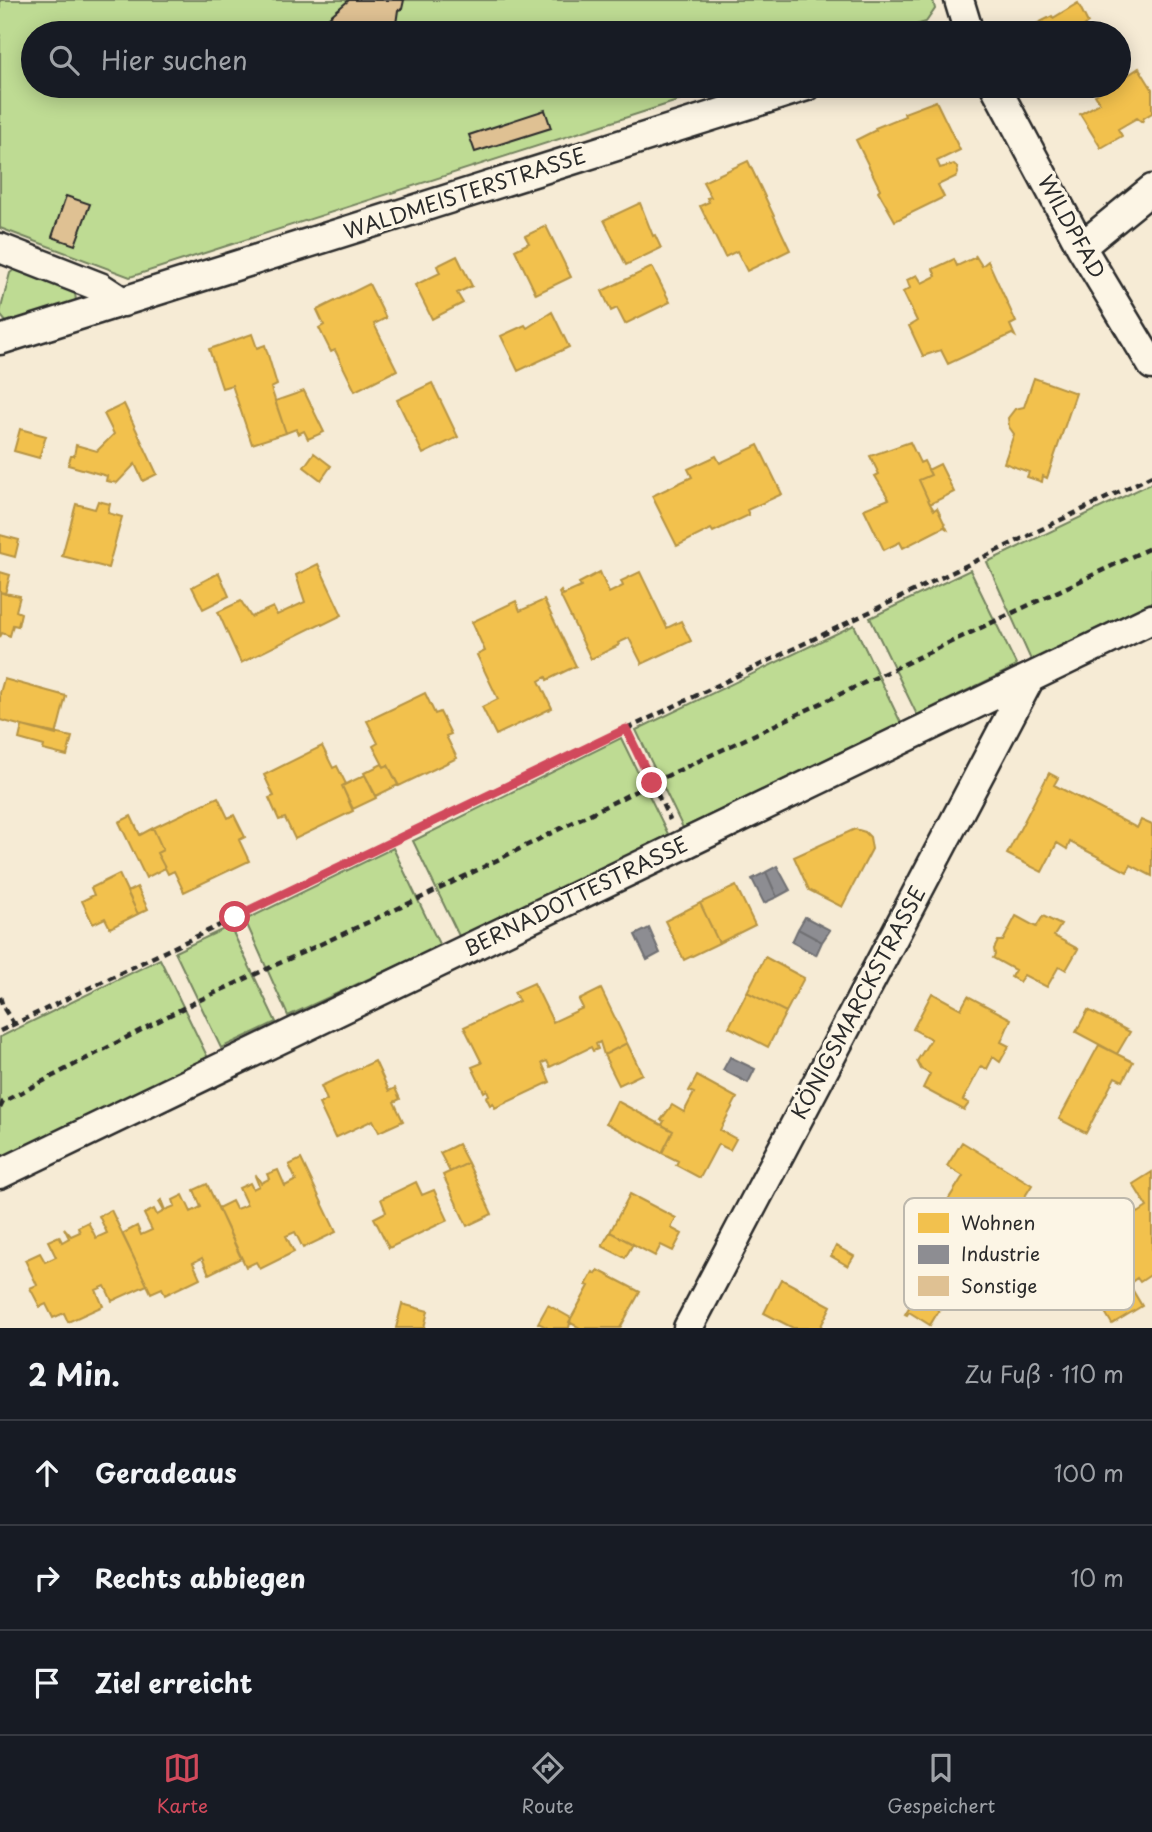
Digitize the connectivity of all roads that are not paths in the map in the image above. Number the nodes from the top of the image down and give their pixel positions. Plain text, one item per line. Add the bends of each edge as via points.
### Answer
1 (958, 0) edge
2 (965, 21) edge
3 (769, 98) edge
4 (1001, 98) edge
5 (1152, 189) edge
6 (1081, 247) junction
7 (1, 252) edge
8 (123, 302) junction
9 (0, 340) edge
10 (1152, 365) edge
11 (1152, 619) edge
12 (1030, 678) junction
13 (0, 1174) edge
14 (688, 1328) edge

1 - 2 street
3 - 8 street, WALDMEISTERSTRASSE
4 - 6 street, WILDPFAD
5 - 6 street
6 - 10 street, WILDPFAD
7 - 8 street via 100,287
8 - 9 street, WALDMEISTERSTRASSE
11 - 12 street, BERNADOTTESTRASSE
12 - 13 street, BERNADOTTESTRASSE
12 - 14 street, KÖNIGSMARCKSTRASSE

